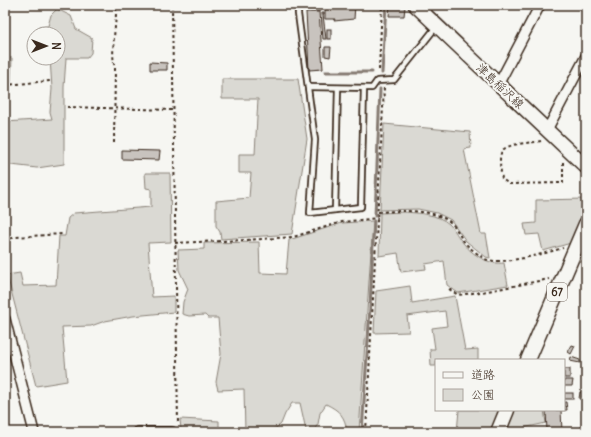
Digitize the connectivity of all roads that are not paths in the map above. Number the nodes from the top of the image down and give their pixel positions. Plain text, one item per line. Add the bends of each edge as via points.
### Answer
1 (298, 5) edge
2 (415, 5) edge
3 (540, 5) edge
4 (437, 27) junction
5 (586, 56) edge
6 (498, 85) junction
7 (308, 87) junction
8 (338, 88) junction
9 (364, 88) junction
10 (551, 133) junction
11 (586, 167) edge
12 (335, 210) junction
13 (586, 224) edge
14 (5, 319) edge
15 (528, 359) edge
16 (507, 411) edge
17 (34, 432) edge
18 (138, 432) edge
19 (172, 432) edge
20 (498, 432) edge

1 - 7 lane
2 - 4 main road, 津島稲沢線
3 - 6 street
4 - 6 main road, 津島稲沢線
4 - 9 lane via 394,80 377,81 372,88
5 - 10 street
6 - 10 main road, 津島稲沢線
7 - 8 lane
7 - 12 lane via 315,140 310,213
8 - 9 lane
8 - 12 lane
9 - 12 lane via 361,207
10 - 11 main road, 津島稲沢線
13 - 15 main road, 67
14 - 17 street
16 - 20 main road
18 - 19 street

